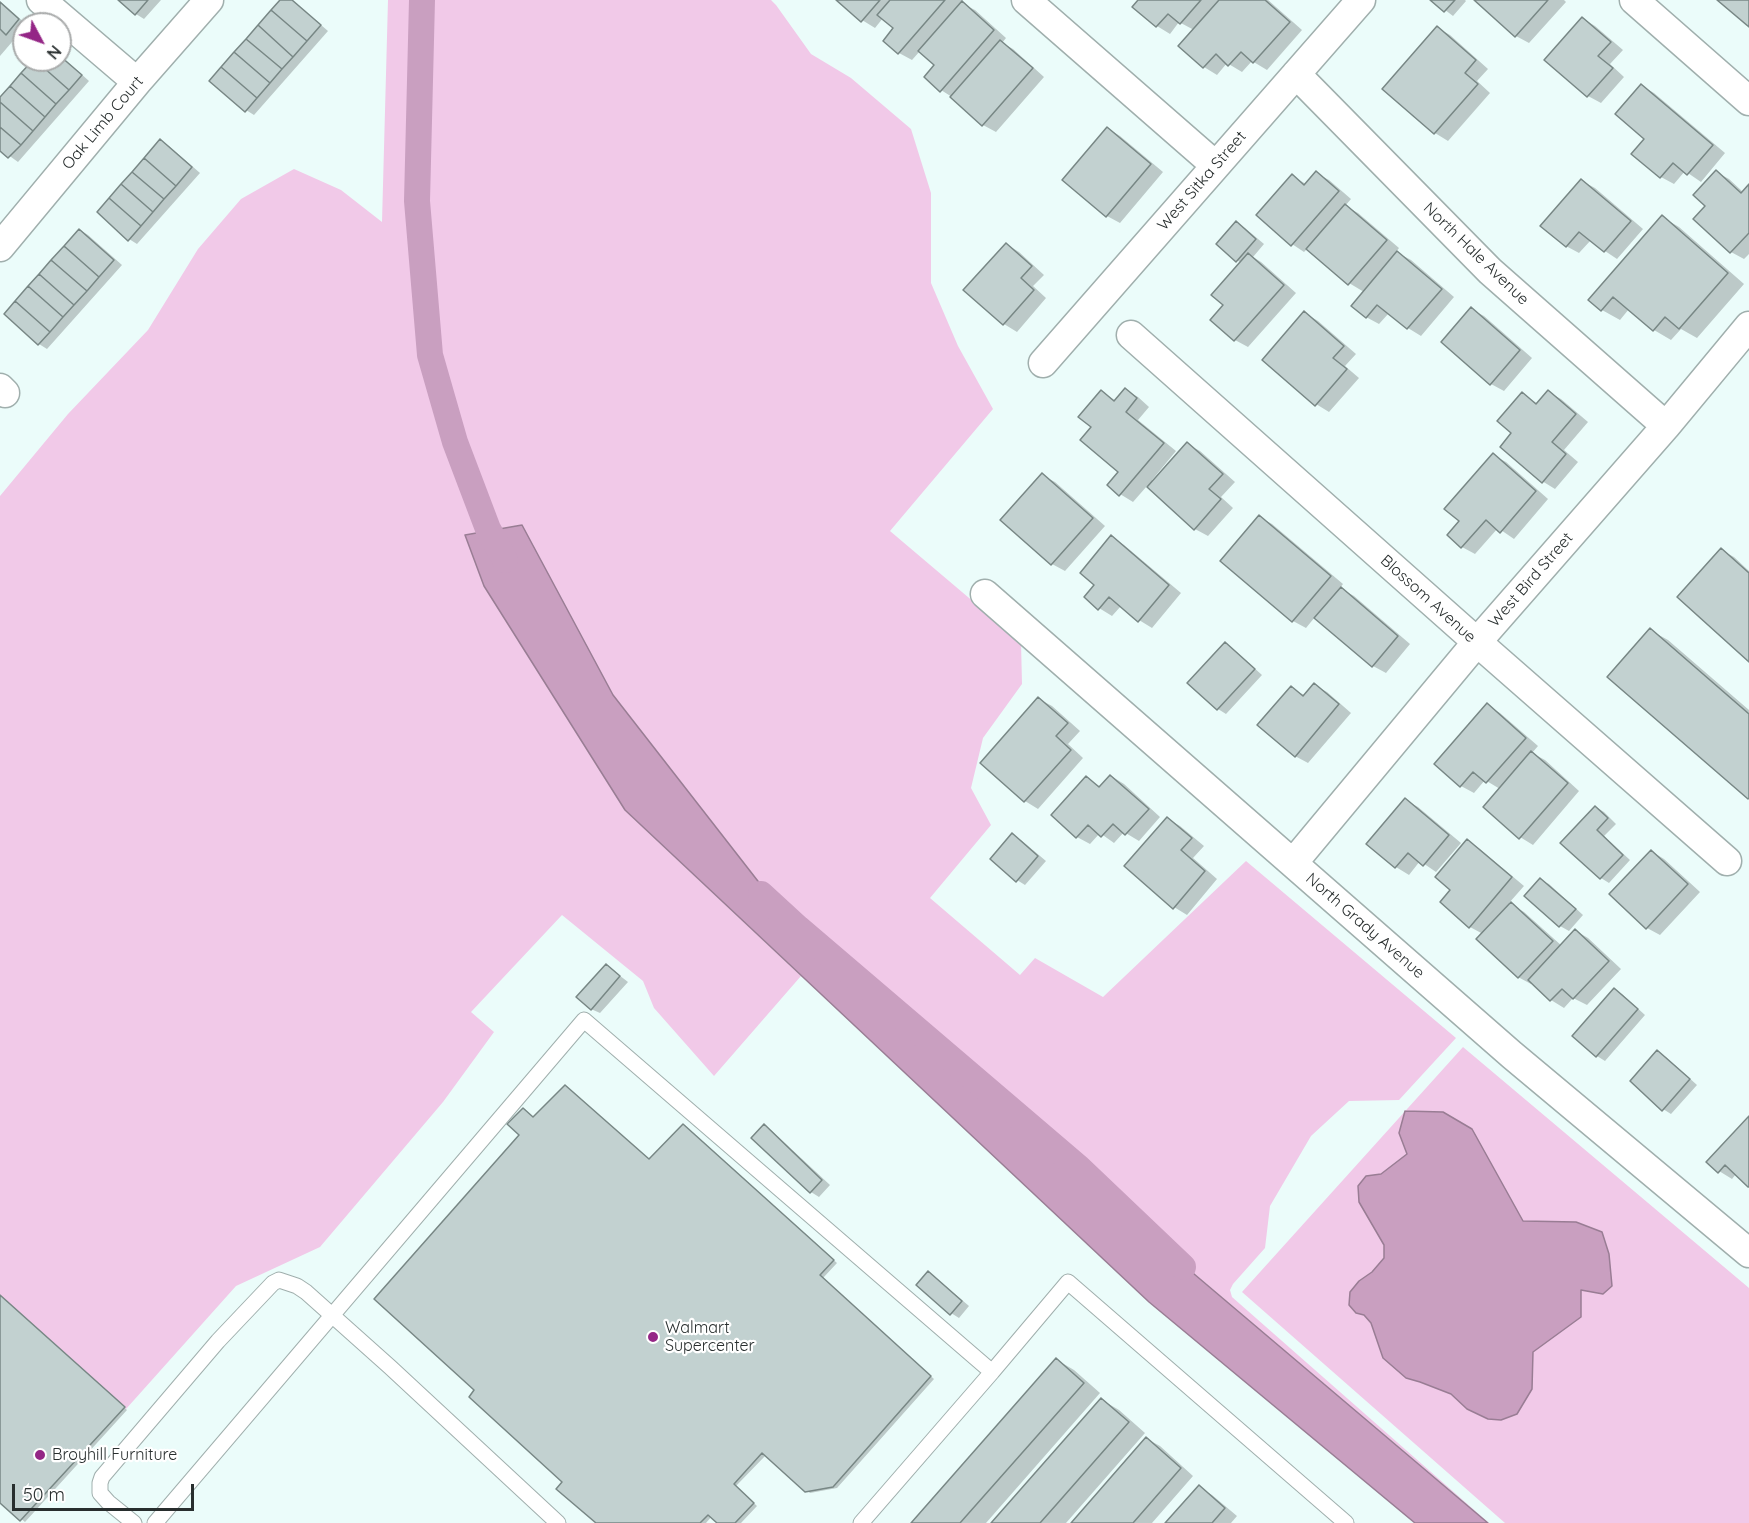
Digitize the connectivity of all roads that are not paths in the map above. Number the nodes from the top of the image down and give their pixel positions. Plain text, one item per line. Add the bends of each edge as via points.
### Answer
1 (41, 0) edge
2 (209, 0) edge
3 (1026, 0) edge
4 (1361, 0) edge
5 (1634, 0) edge
6 (1296, 74) junction
7 (137, 82) junction
8 (1749, 101) edge
9 (1215, 165) junction
10 (0, 248) edge
11 (1749, 326) edge
12 (1131, 335) dead end
13 (1043, 363) dead end
14 (1665, 426) junction
15 (985, 594) dead end
16 (1477, 642) junction
17 (1727, 861) dead end
18 (1293, 863) junction
19 (1749, 1253) edge
20 (332, 1316) junction
21 (992, 1371) junction
22 (134, 1523) edge
23 (155, 1523) edge
24 (558, 1523) edge
25 (861, 1523) edge
26 (1346, 1523) edge

1 - 7 street
2 - 7 street, Oak Limb Court
3 - 9 street
4 - 6 street, West Sitka Street
5 - 8 street
6 - 9 street, West Sitka Street
6 - 14 street, North Hale Avenue via 1490,271
7 - 10 street, Oak Limb Court
9 - 13 street, West Sitka Street
11 - 14 street, West Bird Street
12 - 16 street, Blossom Avenue
14 - 16 street, West Bird Street
15 - 18 street, North Grady Avenue
16 - 17 street, Blossom Avenue
16 - 18 street, West Bird Street
18 - 19 street, North Grady Avenue via 1512,1055
20 - 21 lane via 584,1020
20 - 22 lane via 306,1292 286,1281 273,1283 102,1477 100,1493
20 - 23 lane
20 - 24 lane
21 - 25 lane
21 - 26 lane via 1068,1282

